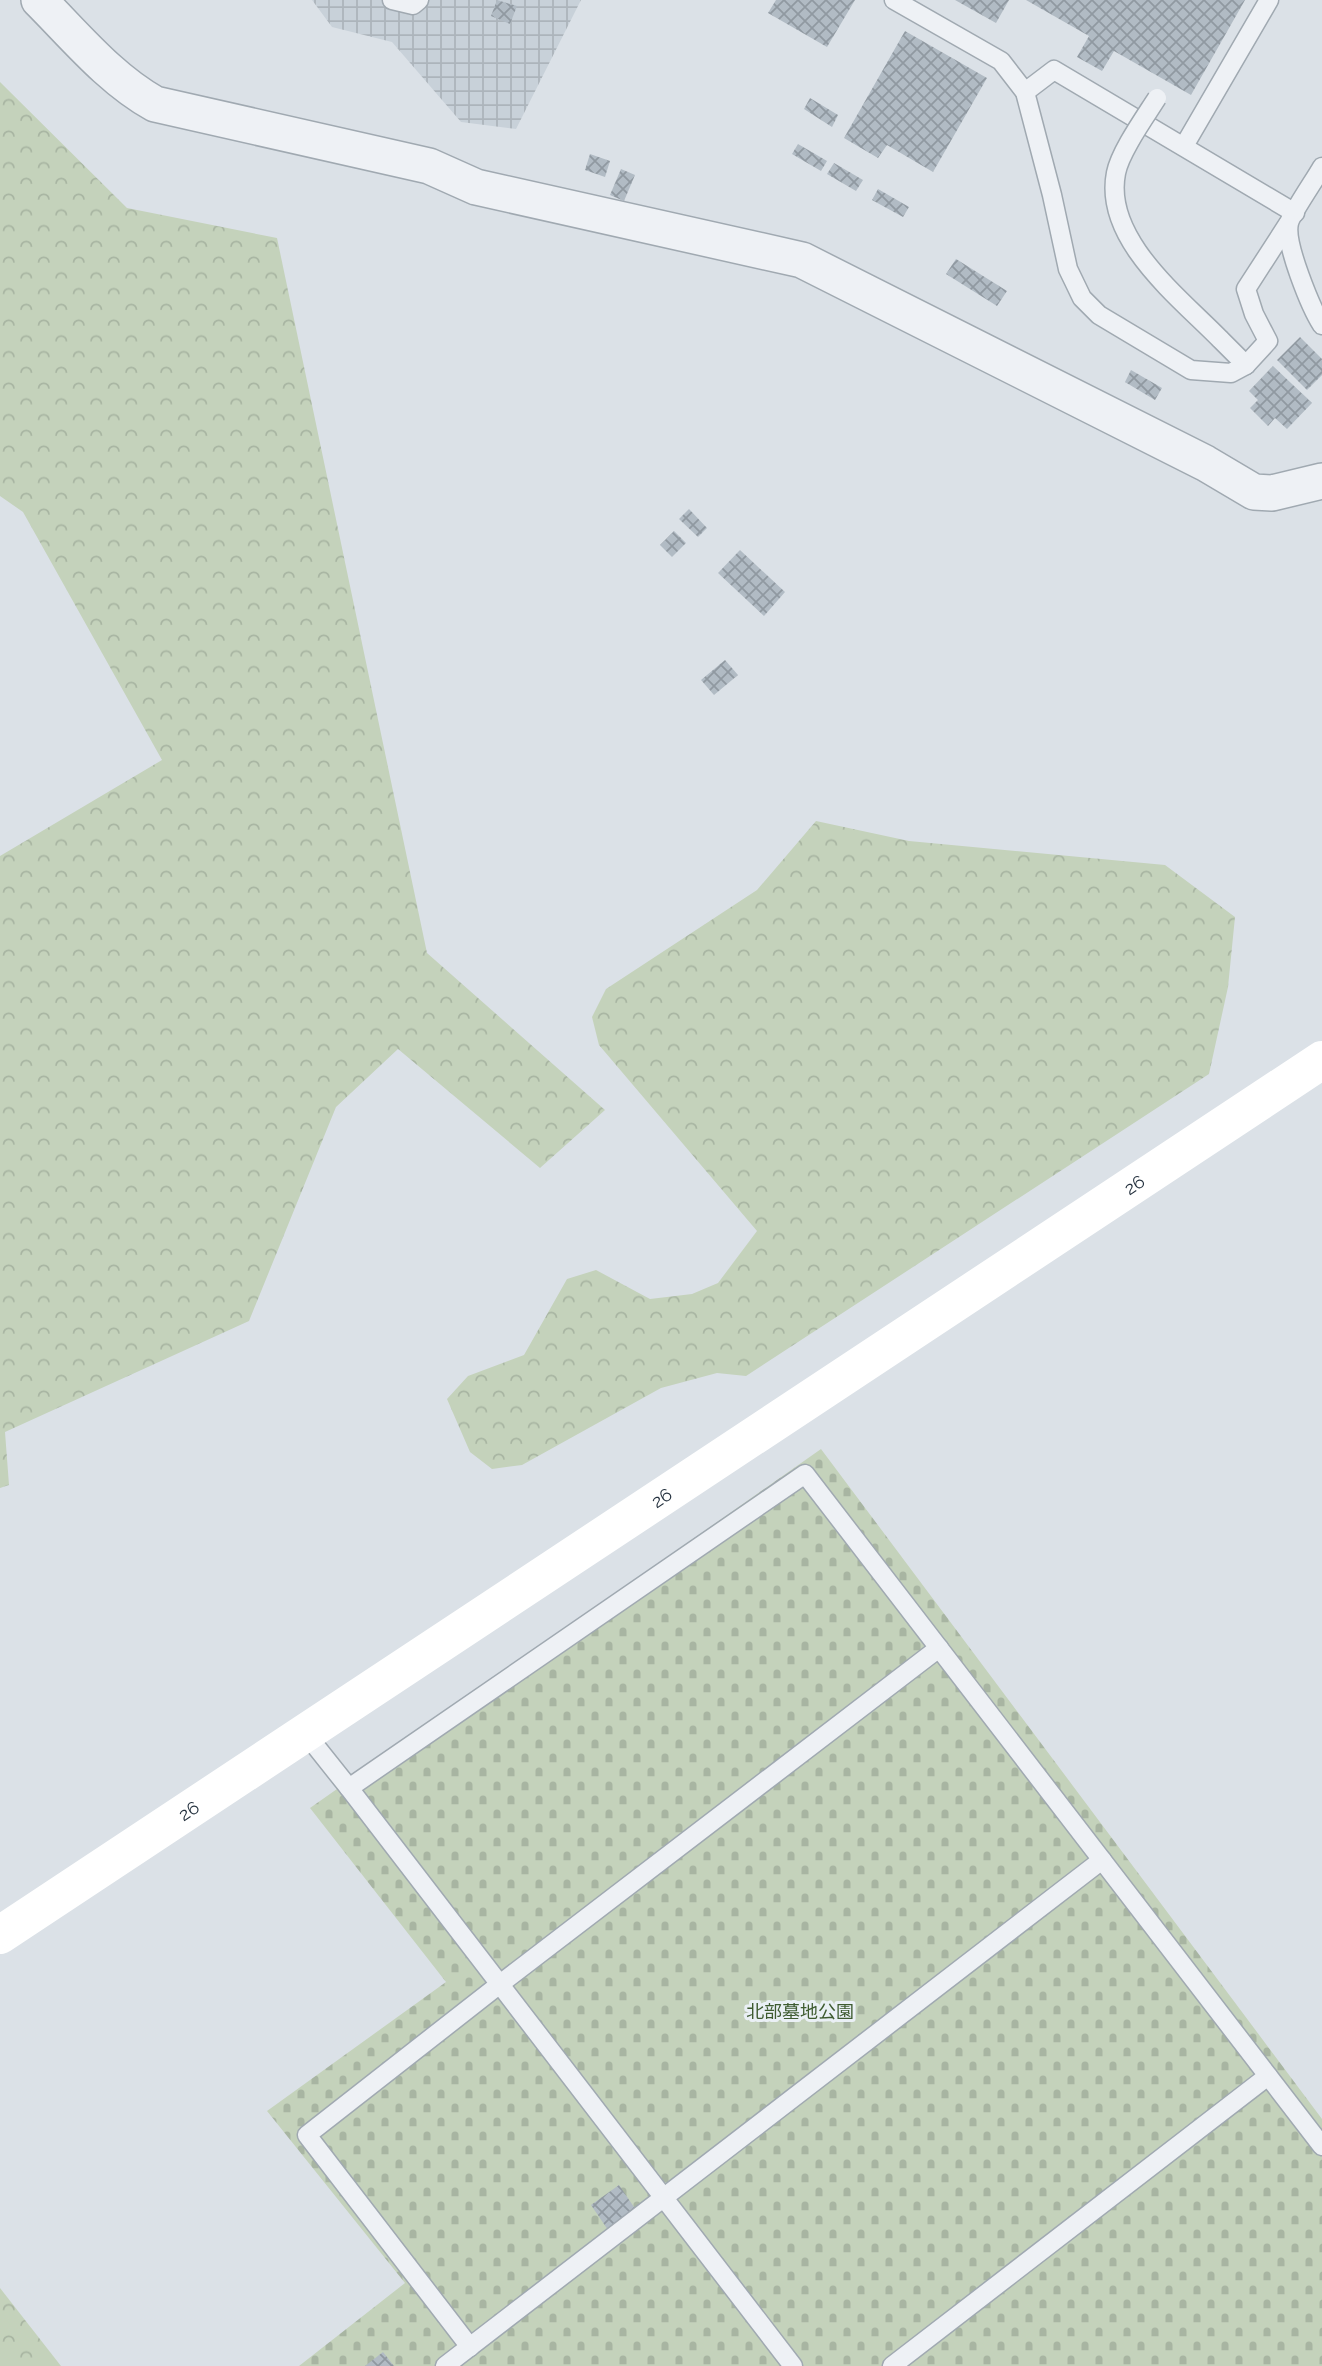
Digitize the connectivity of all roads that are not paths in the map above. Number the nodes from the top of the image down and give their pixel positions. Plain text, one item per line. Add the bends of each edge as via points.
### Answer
1 (39, 0) edge
2 (392, 0) edge
3 (419, 0) edge
4 (894, 0) edge
5 (1269, 0) edge
6 (1025, 92) junction
7 (1157, 98) dead end
8 (1184, 146) junction
9 (1322, 167) edge
10 (1291, 218) junction
11 (1322, 325) edge
12 (1246, 365) junction
13 (1322, 481) edge
14 (1322, 1060) edge
15 (939, 1648) junction
16 (306, 1734) junction
17 (349, 1788) junction
18 (1102, 1860) junction
19 (0, 1935) edge
20 (500, 1983) junction
21 (1268, 2076) junction
22 (1322, 2146) edge
23 (664, 2197) junction
24 (470, 2347) junction
25 (445, 2366) edge
26 (793, 2366) edge
27 (892, 2366) edge

1 - 13 street via 117,78 155,104 429,166 477,187 802,260 1254,492 1272,493
2 - 3 lane via 413,5
4 - 6 lane via 1002,61
5 - 8 lane
6 - 8 lane via 1054,70
6 - 12 lane via 1068,269 1082,298 1099,315 1191,370 1231,373
7 - 12 lane, bridge via 1116,172 1115,202 1124,230 1139,256
8 - 10 lane
9 - 10 lane
10 - 11 lane via 1292,253
10 - 12 lane via 1246,289 1268,341
14 - 16 street, 26
15 - 17 lane via 806,1474
15 - 18 lane
15 - 20 lane
16 - 17 lane
16 - 19 street, 26
17 - 20 lane
18 - 21 lane
18 - 23 lane
20 - 23 lane
20 - 24 lane via 307,2134
21 - 22 lane
21 - 27 lane
23 - 24 lane
23 - 26 lane
24 - 25 lane

